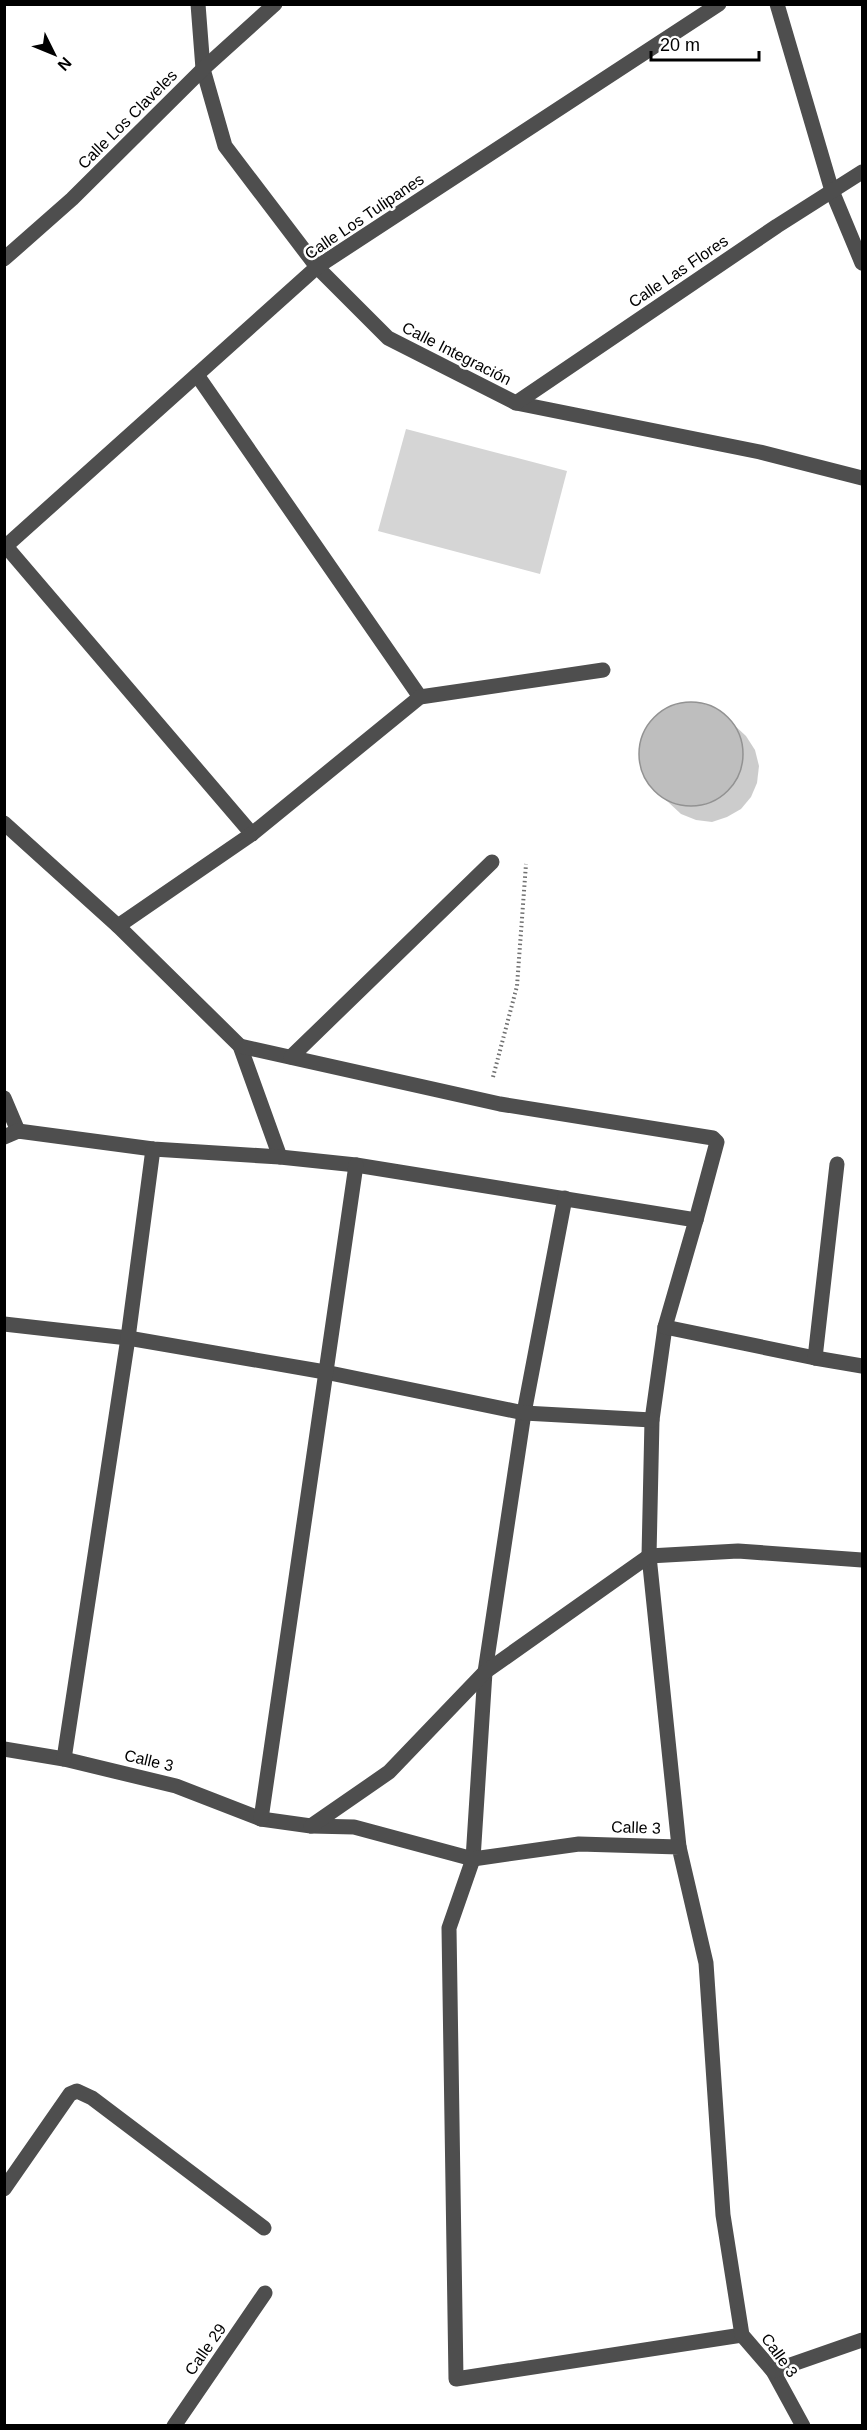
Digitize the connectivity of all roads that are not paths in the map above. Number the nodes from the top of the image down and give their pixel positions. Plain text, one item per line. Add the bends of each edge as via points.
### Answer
1 (198, 4) edge
2 (275, 4) edge
3 (719, 4) edge
4 (777, 4) edge
5 (203, 69) junction
6 (862, 172) edge
7 (831, 191) junction
8 (4, 259) edge
9 (862, 262) edge
10 (317, 267) junction
11 (197, 375) junction
12 (516, 403) junction
13 (862, 478) edge
14 (5, 545) edge
15 (603, 670) dead end
16 (420, 698) junction
17 (4, 823) edge
18 (252, 834) junction
19 (492, 862) dead end
20 (118, 926) junction
21 (240, 1046) junction
22 (291, 1057) junction
23 (4, 1098) edge
24 (11, 1134) edge
25 (153, 1149) junction
26 (280, 1157) junction
27 (837, 1164) dead end
28 (356, 1165) junction
29 (565, 1198) junction
30 (696, 1220) junction
31 (4, 1324) edge
32 (665, 1327) junction
33 (128, 1338) junction
34 (815, 1358) junction
35 (862, 1366) edge
36 (325, 1372) junction
37 (524, 1413) junction
38 (652, 1420) junction
39 (650, 1556) junction
40 (862, 1560) edge
41 (485, 1672) junction
42 (4, 1749) edge
43 (64, 1759) junction
44 (261, 1819) junction
45 (311, 1826) junction
46 (679, 1847) junction
47 (473, 1859) junction
48 (4, 2189) edge
49 (264, 2228) dead end
50 (265, 2294) dead end
51 (742, 2335) junction
52 (862, 2340) edge
53 (773, 2371) junction
54 (174, 2426) edge
55 (803, 2426) edge

1 - 5 street, Calle Integración
2 - 5 street, Calle Los Claveles
3 - 10 street, Calle Los Tulipanes
4 - 7 street
5 - 8 street, Calle Los Claveles via 72,199
5 - 10 street, Calle Integración via 225,146
6 - 7 street, Calle Las Flores
7 - 9 street
7 - 12 street, Calle Las Flores
10 - 11 street, Calle Los Tulipanes
10 - 12 street, Calle Integración via 388,338
11 - 14 street, Calle Los Tulipanes
11 - 16 street
12 - 13 street, Calle Integración via 760,452
14 - 18 street
15 - 16 street
16 - 18 street
17 - 20 street
18 - 20 street
19 - 22 street
20 - 21 street
21 - 22 street
21 - 26 street
22 - 30 street via 487,1101 716,1139
23 - 24 street
24 - 25 street
25 - 26 street
25 - 33 street
26 - 28 street
27 - 34 street
28 - 29 street
28 - 36 street
29 - 30 street
29 - 37 street
30 - 32 street
31 - 33 street
32 - 34 street
32 - 38 street
33 - 36 street
33 - 43 street
34 - 35 street
36 - 37 street
36 - 44 street
37 - 38 street
37 - 41 street
38 - 39 street
39 - 40 street via 738,1551
39 - 41 street
39 - 46 street
41 - 45 street via 389,1772
41 - 47 street
42 - 43 street, Calle 3
43 - 44 street, Calle 3 via 176,1786
44 - 45 street, Calle 3
45 - 47 street, Calle 3 via 354,1827
46 - 47 street, Calle 3 via 579,1844
46 - 51 street, Calle 3 via 706,1963 723,2215
47 - 51 street via 448,1928 456,2379
48 - 49 street via 70,2094 77,2091 92,2098
50 - 54 street, Calle 29
51 - 53 street, Calle 3
52 - 53 street
53 - 55 street, Calle 3

